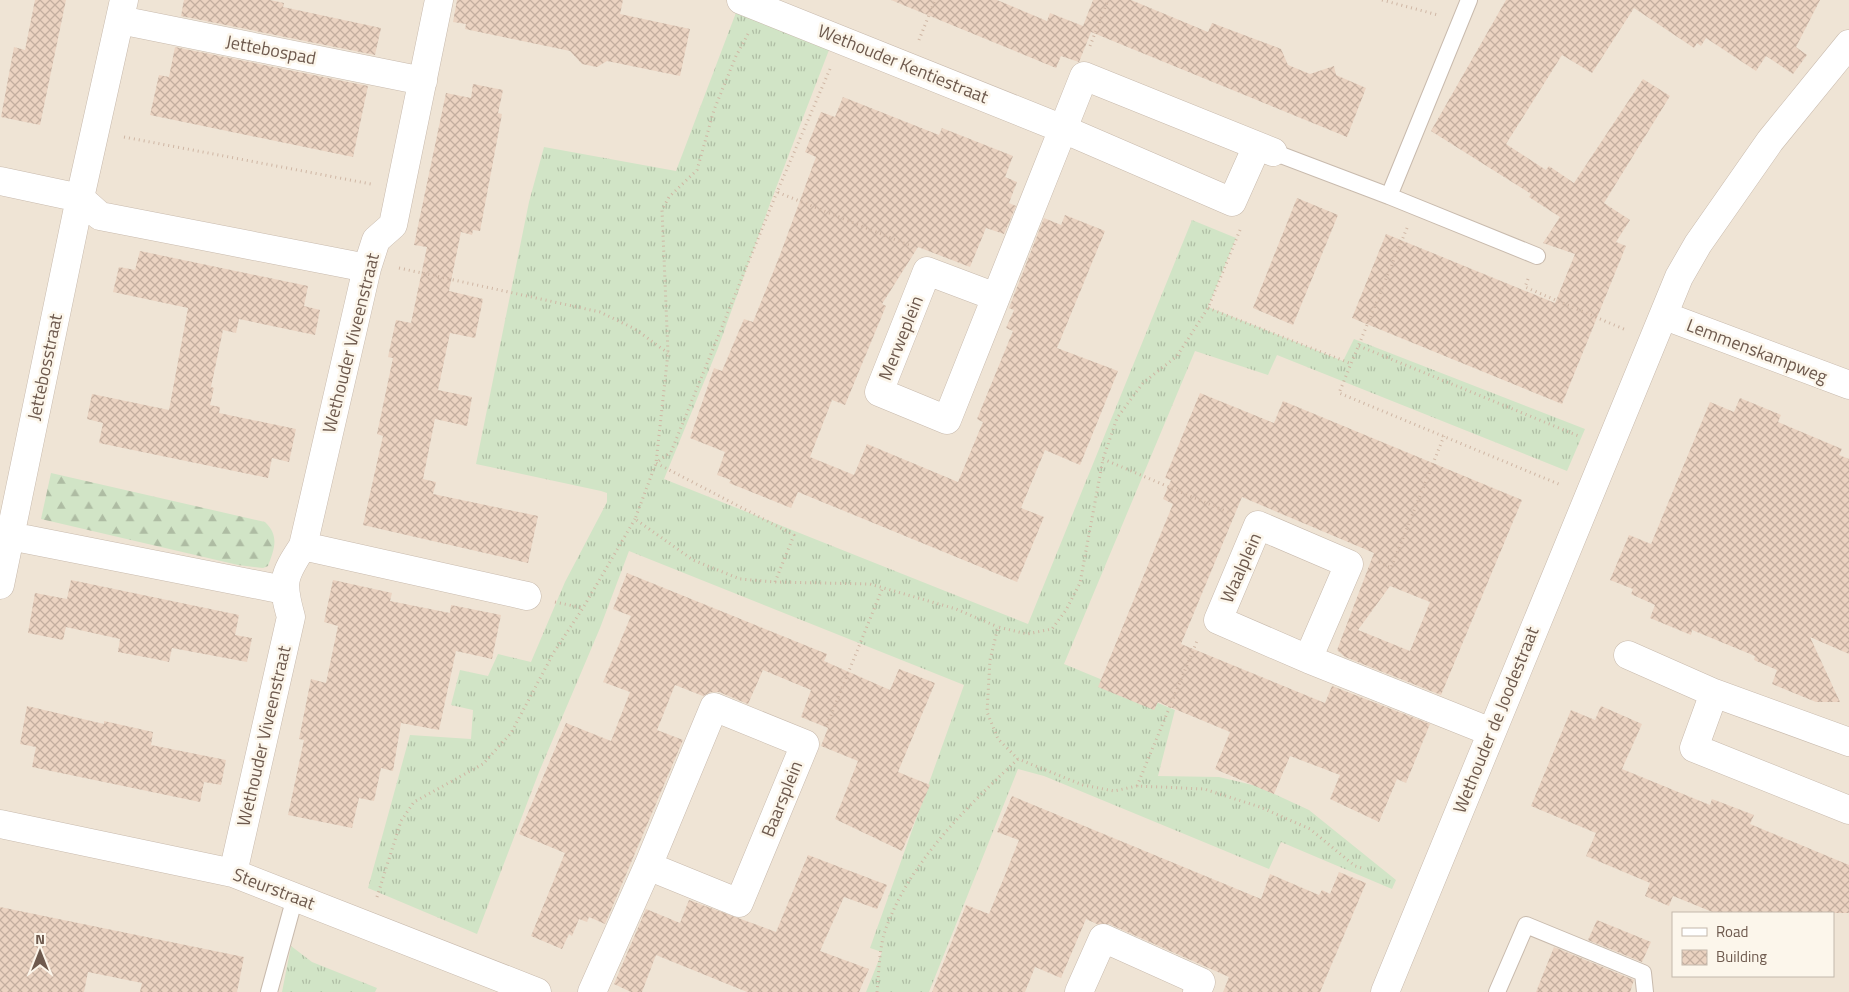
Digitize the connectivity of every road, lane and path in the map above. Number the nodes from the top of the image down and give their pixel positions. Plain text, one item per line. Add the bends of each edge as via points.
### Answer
1 (439, 0) edge
2 (935, 0) edge
3 (1108, 0) edge
4 (1382, 0) edge
5 (1469, 0) edge
6 (752, 4) edge
7 (122, 10) edge
8 (1460, 21) junction
9 (842, 39) junction
10 (1849, 44) edge
11 (908, 66) junction
12 (1084, 76) junction
13 (423, 81) junction
14 (1063, 129) junction
15 (94, 131) junction
16 (1265, 149) junction
17 (0, 181) edge
18 (401, 190) junction
19 (777, 192) junction
20 (1388, 196) junction
21 (80, 198) junction
22 (1416, 207) junction
23 (1242, 225) dead end
24 (1537, 256) joint
25 (368, 265) junction
26 (927, 271) junction
27 (996, 297) junction
28 (1208, 308) junction
29 (1665, 316) junction
30 (1654, 342) junction
31 (1359, 346) junction
32 (668, 353) junction
33 (1352, 364) junction
34 (1849, 385) edge
35 (1444, 436) junction
36 (1609, 448) junction
37 (1103, 459) junction
38 (656, 463) junction
39 (1590, 496) junction
40 (635, 518) junction
41 (1258, 525) junction
42 (10, 536) junction
43 (303, 546) junction
44 (1349, 564) junction
45 (775, 582) junction
46 (0, 585) edge
47 (883, 587) junction
48 (284, 590) junction
49 (527, 596) dead end
50 (1218, 620) junction
51 (998, 627) junction
52 (1628, 655) dead end
53 (1308, 659) junction
54 (1714, 693) junction
55 (1491, 732) junction
56 (1849, 742) edge
57 (805, 744) junction
58 (1018, 759) junction
59 (1137, 786) junction
60 (1849, 810) edge
61 (0, 824) edge
62 (648, 866) junction
63 (1365, 870) dead end
64 (233, 873) junction
65 (295, 897) junction
66 (368, 926) junction
67 (269, 992) edge
68 (537, 992) edge
69 (592, 992) edge
70 (877, 992) edge
71 (1078, 992) edge
72 (1197, 992) edge
73 (1385, 992) edge
74 (1497, 992) edge
75 (1645, 992) edge

1 - 13 street, Wethouder Viveenstraat
2 - 11 path
3 - 12 path via 1081,69
4 - 8 path
5 - 8 lane
6 - 9 street, Wethouder Kentiestraat
6 - 32 path via 714,110 697,170 669,197 662,210
7 - 13 street, Jettebospad
7 - 15 street, Jettebosstraat
8 - 20 lane
9 - 11 street, Wethouder Kentiestraat
9 - 19 path
10 - 29 street, Wethouder de Joodestraat via 1770,141 1698,244 1679,277
11 - 14 street, Wethouder Kentiestraat
12 - 14 street
12 - 16 street
13 - 18 street, Wethouder Viveenstraat
14 - 16 street, Wethouder Kentiestraat via 1232,202
14 - 27 street, Merweplein
15 - 18 path
15 - 21 street, Jettebosstraat
16 - 20 lane
17 - 21 street
18 - 25 street, Wethouder Viveenstraat via 393,224 376,240
19 - 26 path via 916,248
19 - 38 path via 671,452
20 - 22 lane
21 - 25 street via 100,216
21 - 42 street, Jettebosstraat
22 - 24 lane
22 - 31 path
23 - 28 path
24 - 30 path via 1525,287
25 - 32 path via 600,312 635,330
25 - 43 street, Wethouder Viveenstraat
26 - 27 street
26 - 27 street, Merweplein via 878,392 946,420
28 - 33 path
28 - 37 path via 1177,356 1143,383 1117,418
29 - 30 street, Wethouder de Joodestraat
29 - 34 street, Lemmenskampweg
30 - 36 street, Wethouder de Joodestraat
31 - 33 path
31 - 36 path
32 - 38 path
33 - 35 path via 1339,393
35 - 39 path
35 - 44 path via 1391,568 1364,556
36 - 39 street, Wethouder de Joodestraat
37 - 41 path
37 - 51 path via 1080,583 1066,610 1052,629 1027,634
38 - 40 path
38 - 45 path via 794,535
39 - 55 street, Wethouder de Joodestraat
40 - 45 path via 693,560 740,579
40 - 66 path via 554,652 511,733 483,764 414,802 401,821
41 - 44 street, Waalplein
41 - 50 street, Waalplein
42 - 46 street, Jettebosstraat
42 - 48 street
43 - 48 street, Wethouder Viveenstraat via 288,569
43 - 49 street
44 - 53 street
45 - 47 path
47 - 51 path via 956,608
47 - 57 path via 817,749
48 - 64 street, Wethouder Viveenstraat via 291,617
50 - 53 street, Waalplein
50 - 59 path via 1204,624
51 - 58 path via 990,660 987,712 998,739
52 - 54 street
53 - 55 street, Waalplein
54 - 56 street
54 - 60 street via 1694,748
55 - 73 street, Wethouder de Joodestraat
57 - 62 street, Baarsplein via 739,903
57 - 62 street, Baarsplein via 714,706
58 - 59 path via 1083,785 1114,791
58 - 70 path via 985,790 926,856 905,889 884,932
59 - 63 path via 1204,788 1260,807 1310,829 1355,866
61 - 64 street, Steurstraat
62 - 69 street, Baarsplein
64 - 65 street, Steurstraat
65 - 66 street, Steurstraat
65 - 67 lane
66 - 68 street, Steurstraat
71 - 72 street via 1103,938 1201,982
74 - 75 lane via 1526,925 1643,973

